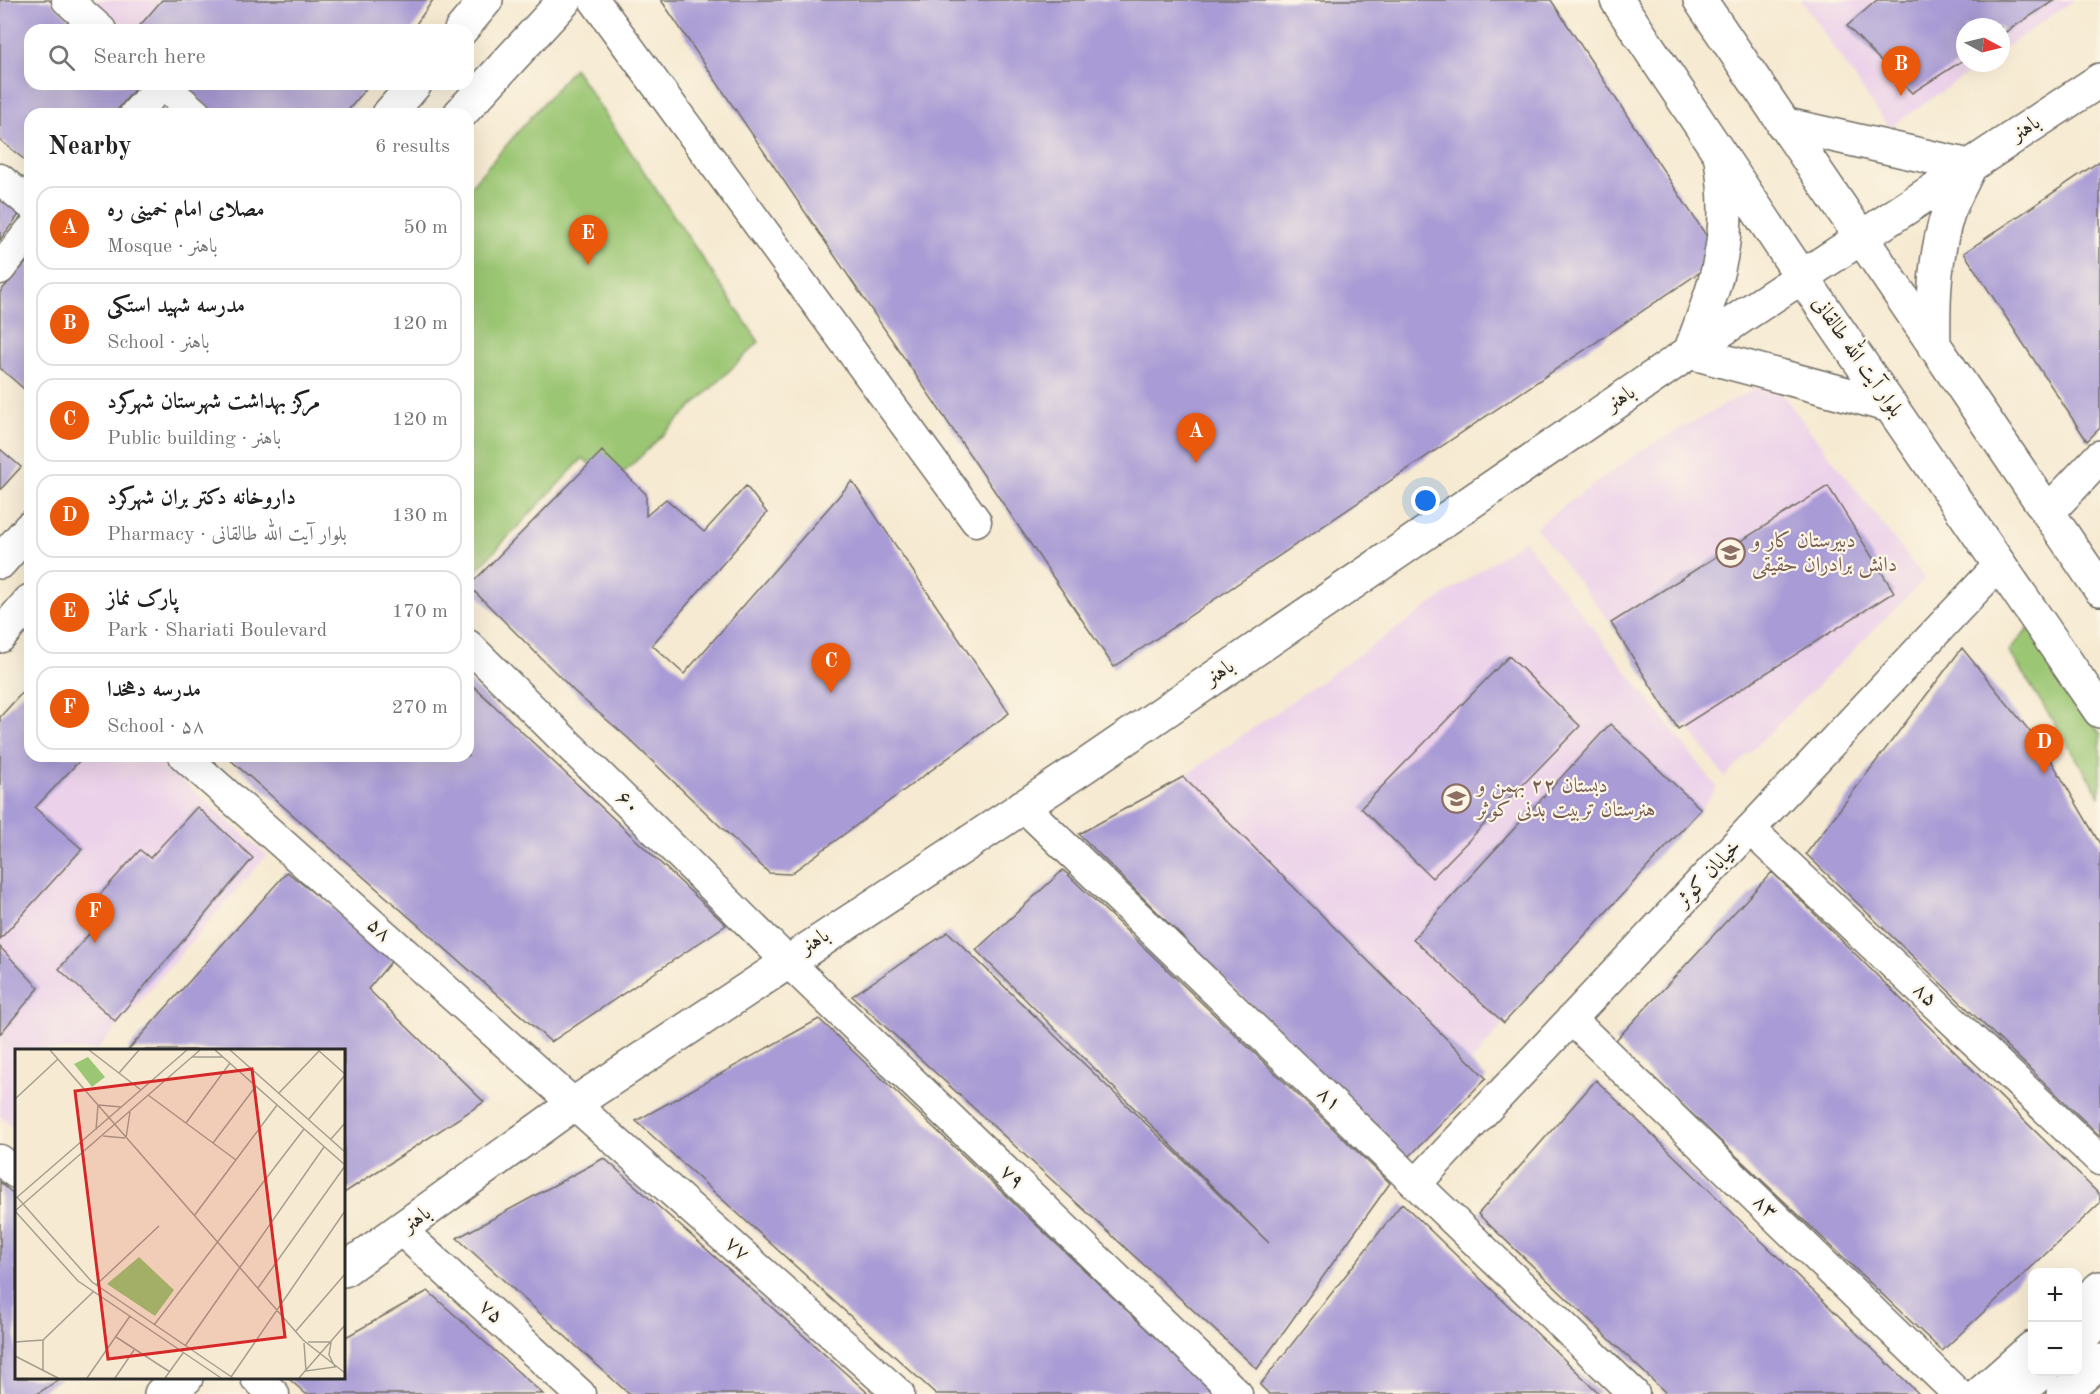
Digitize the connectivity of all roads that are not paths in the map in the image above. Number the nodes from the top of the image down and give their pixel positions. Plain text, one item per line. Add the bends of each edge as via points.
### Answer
1 (67, 0) edge
2 (486, 0) edge
3 (565, 0) edge
4 (594, 0) edge
5 (1617, 0) edge
6 (1700, 0) edge
7 (94, 24) edge
8 (466, 24) edge
9 (2100, 80) edge
10 (157, 90) edge
11 (169, 90) edge
12 (410, 90) edge
13 (140, 108) edge
14 (189, 108) edge
15 (395, 108) edge
16 (466, 108) edge
17 (1783, 124) junction
18 (1720, 155) junction
19 (1970, 166) junction
20 (0, 179) edge
21 (24, 199) edge
22 (1860, 238) junction
23 (24, 239) edge
24 (0, 269) edge
25 (1802, 277) junction
26 (1934, 346) junction
27 (1689, 352) junction
28 (1891, 405) junction
29 (2100, 457) edge
30 (2048, 512) junction
31 (976, 522) dead end
32 (24, 535) edge
33 (0, 562) edge
34 (2000, 564) junction
35 (2100, 589) edge
36 (474, 651) edge
37 (2100, 711) edge
38 (191, 762) edge
39 (1022, 805) junction
40 (1750, 829) junction
41 (787, 961) junction
42 (1571, 1019) junction
43 (575, 1103) junction
44 (0, 1160) edge
45 (2100, 1160) edge
46 (15, 1172) edge
47 (1417, 1183) junction
48 (402, 1231) junction
49 (345, 1269) edge
50 (2100, 1288) edge
51 (2082, 1304) edge
52 (2100, 1320) edge
53 (2082, 1336) edge
54 (2028, 1352) edge
55 (2100, 1361) edge
56 (2036, 1376) edge
57 (183, 1379) edge
58 (258, 1379) edge
59 (161, 1394) edge
60 (274, 1394) edge
61 (580, 1394) edge
62 (899, 1394) edge
63 (1236, 1394) edge
64 (1634, 1394) edge
65 (1958, 1394) edge
66 (1980, 1394) edge
67 (2016, 1394) edge
68 (2062, 1394) edge

1 - 7 street
2 - 8 main road
3 - 16 main road
4 - 31 street
5 - 18 main road, بلوار آیت الله طالقانی
6 - 17 main road
9 - 19 main road, باهنر
10 - 13 street
11 - 14 street
12 - 15 main road
17 - 19 main road
17 - 22 main road
18 - 25 main road, بلوار آیت الله طالقانی
18 - 27 main road via 1726,196 1723,256 1716,285
19 - 22 main road, باهنر
19 - 26 main road via 1949,212 1938,252 1933,294
20 - 21 street
22 - 25 main road, باهنر
22 - 26 main road
23 - 24 street
25 - 27 main road, باهنر
25 - 28 main road, بلوار آیت الله طالقانی
26 - 30 main road
27 - 28 main road
27 - 39 main road, باهنر
28 - 34 main road, بلوار آیت الله طالقانی
29 - 30 main road
30 - 35 main road
32 - 33 main road
34 - 37 main road, بلوار آیت الله طالقانی
34 - 40 street, خیابان کوثر
36 - 41 street, ۶۰
38 - 43 street, ۵۸
39 - 41 main road, باهنر
39 - 47 street, ۸۱
40 - 42 street, خیابان کوثر
40 - 45 street, ۸۵
41 - 43 main road, باهنر
41 - 63 street, ۷۹
42 - 47 street, خیابان کوثر
42 - 65 street, ۸۳
43 - 48 main road, باهنر
43 - 62 street, ۷۷
44 - 46 street
47 - 64 street, ۸۱
48 - 49 main road, باهنر
48 - 61 street, ۷۵
50 - 51 main road
52 - 53 main road
54 - 66 main road
55 - 68 main road
56 - 67 main road
57 - 59 main road
58 - 60 street

